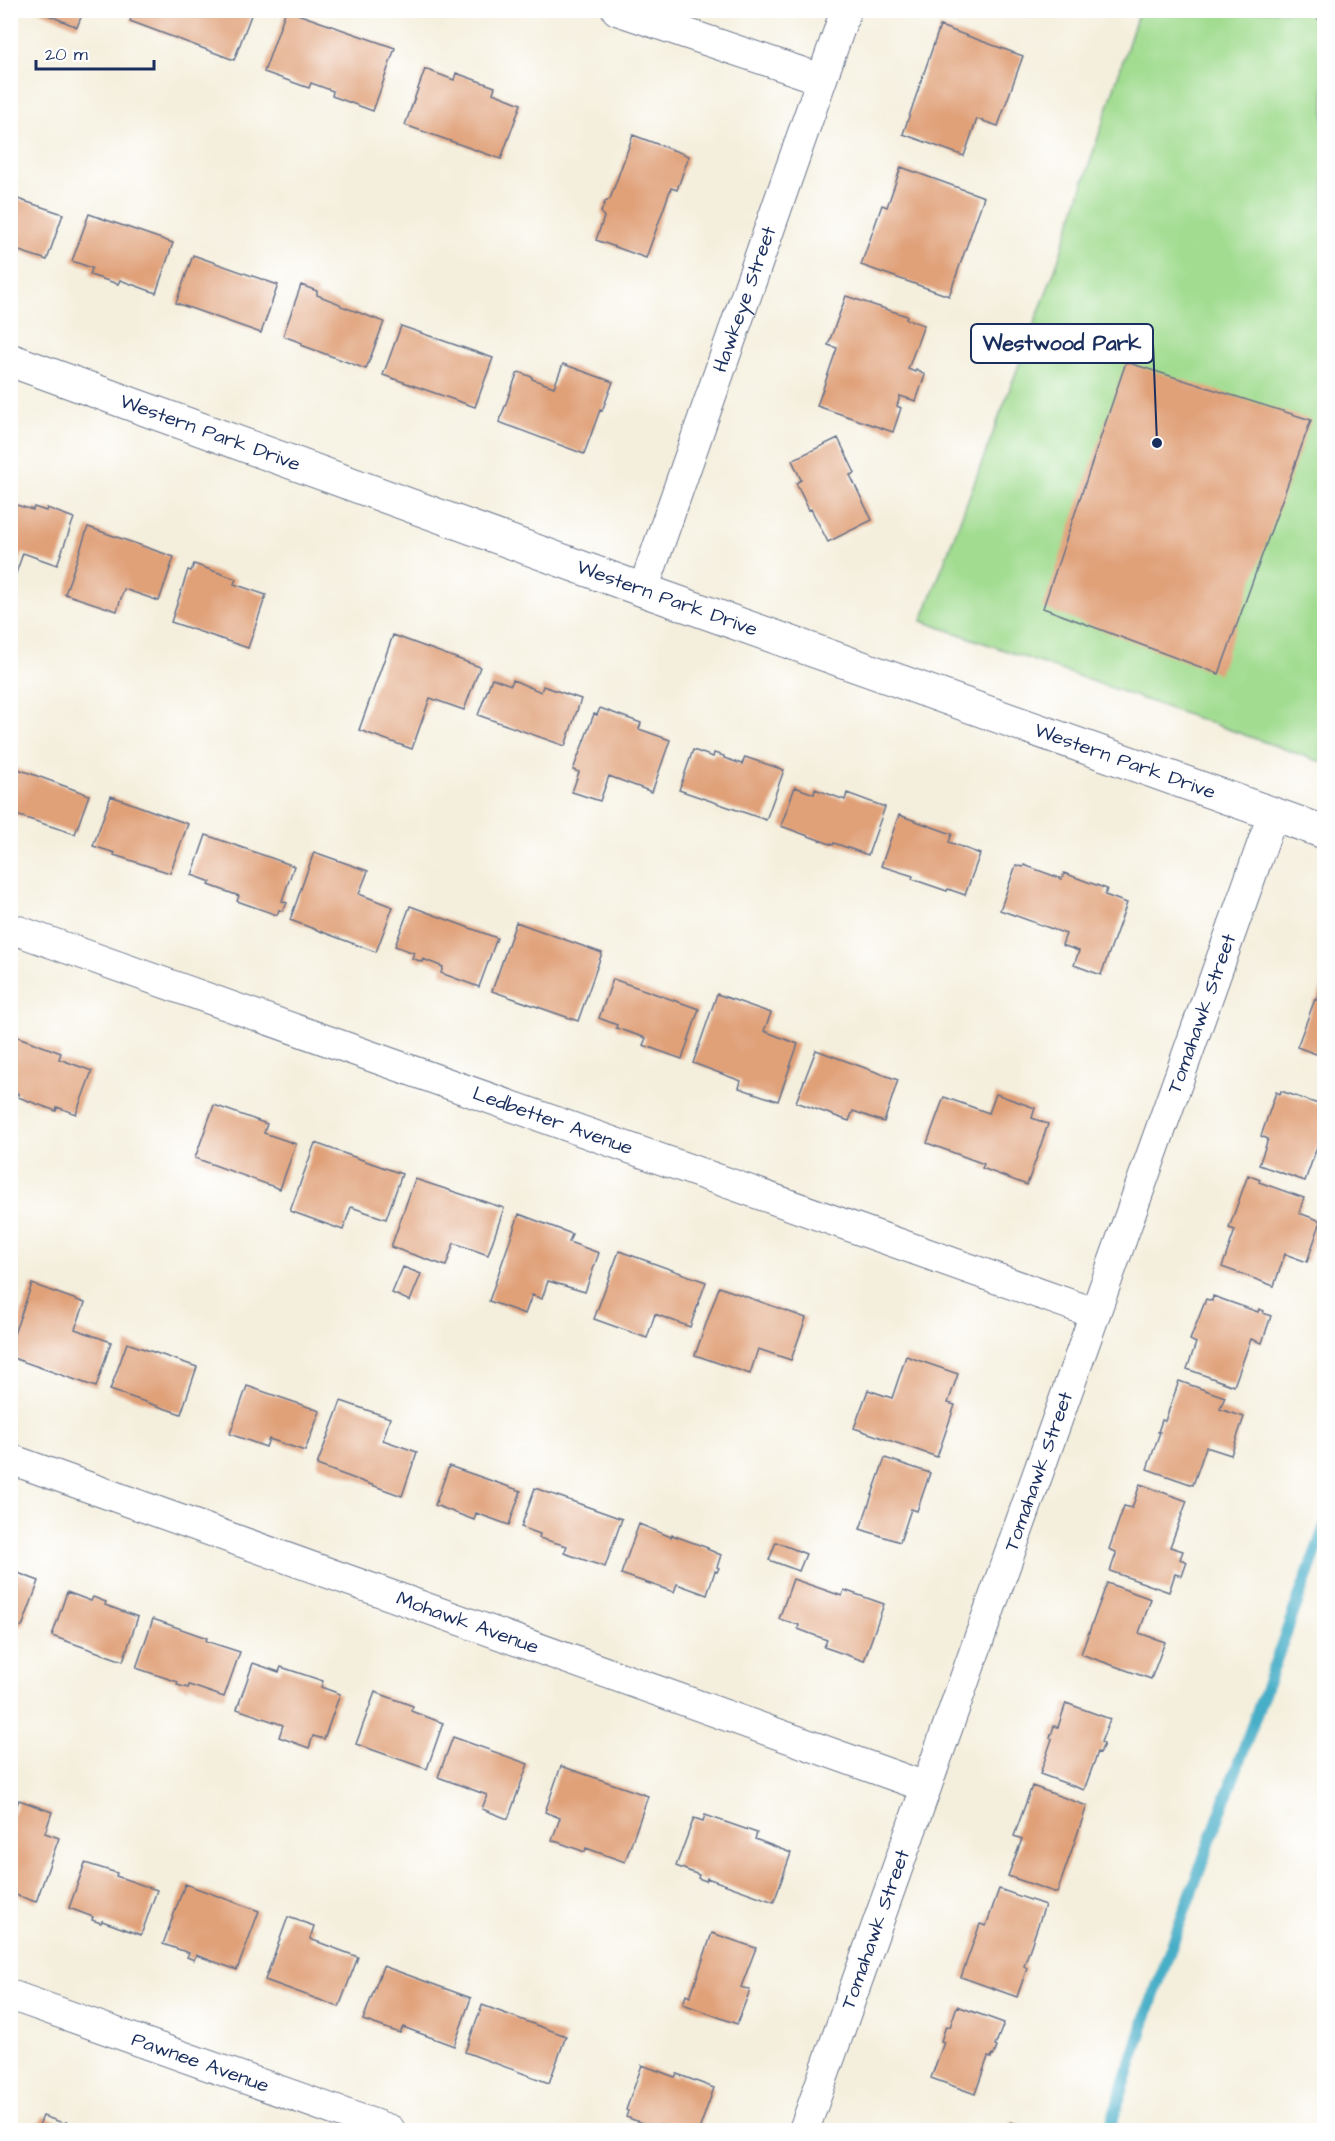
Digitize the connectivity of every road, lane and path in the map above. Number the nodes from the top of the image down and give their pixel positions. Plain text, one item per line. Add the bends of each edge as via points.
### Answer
1 (617, 10) edge
2 (846, 10) edge
3 (1302, 10) edge
4 (1324, 21) edge
5 (821, 79) junction
6 (10, 360) edge
7 (643, 590) junction
8 (1273, 814) junction
9 (1324, 832) edge
10 (10, 928) edge
11 (1094, 1313) junction
12 (10, 1459) edge
13 (926, 1787) junction
14 (10, 1995) edge
15 (390, 2130) edge
16 (804, 2130) edge

1 - 5 street
2 - 5 street, Hawkeye Street
3 - 4 path
5 - 7 street, Hawkeye Street
6 - 7 street, Western Park Drive
7 - 8 street, Western Park Drive
8 - 9 street, Western Park Drive
8 - 11 street, Tomahawk Street
10 - 11 street, Ledbetter Avenue
11 - 13 street, Tomahawk Street
12 - 13 street, Mohawk Avenue
13 - 16 street, Tomahawk Street
14 - 15 street, Pawnee Avenue

